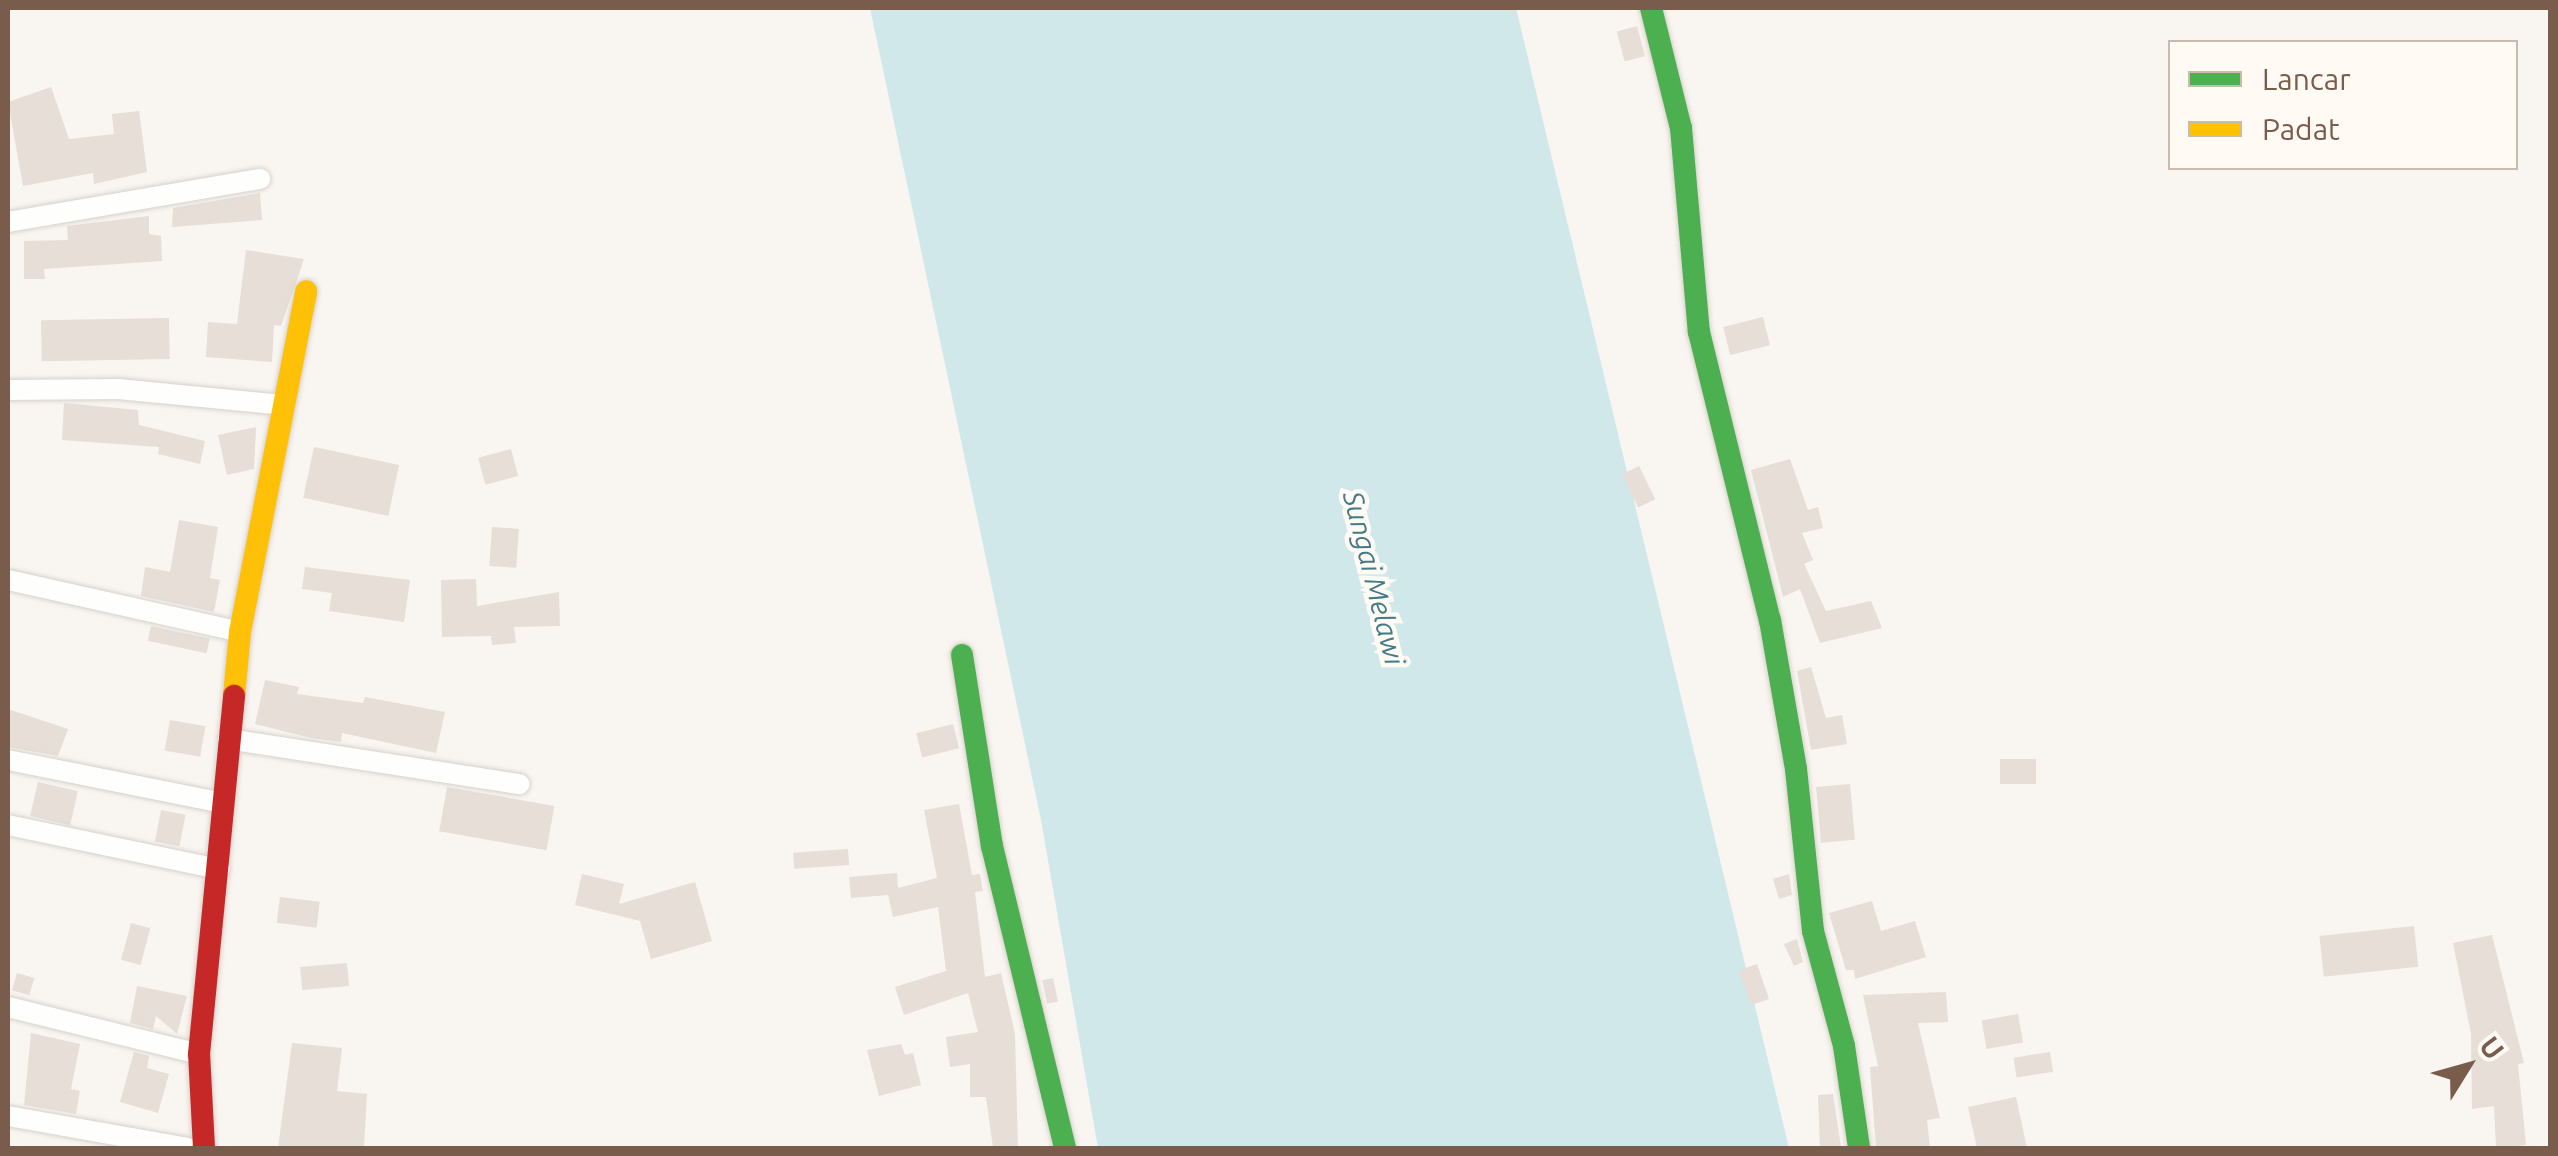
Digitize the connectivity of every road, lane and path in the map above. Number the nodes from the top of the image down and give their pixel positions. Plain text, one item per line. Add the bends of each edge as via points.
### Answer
1 (1651, 8) edge
2 (260, 179) dead end
3 (8, 222) edge
4 (306, 291) dead end
5 (8, 390) edge
6 (285, 405) junction
7 (8, 580) edge
8 (240, 632) junction
9 (962, 655) dead end
10 (228, 738) junction
11 (8, 760) edge
12 (520, 784) dead end
13 (224, 803) junction
14 (8, 825) edge
15 (220, 869) junction
16 (8, 1007) edge
17 (200, 1054) junction
18 (8, 1116) edge
19 (187, 1148) edge
20 (204, 1148) edge
21 (1065, 1148) edge
22 (1858, 1148) edge

1 - 22 street via 1681,128 1699,332 1770,620 1814,931 1844,1046
2 - 3 street
4 - 6 street
5 - 6 street via 118,390
6 - 8 street
7 - 8 street
8 - 10 street
9 - 21 street via 992,846
10 - 12 street
10 - 13 street
11 - 13 street
13 - 15 street
14 - 15 street
15 - 17 street
16 - 17 street
17 - 20 street
18 - 19 street

